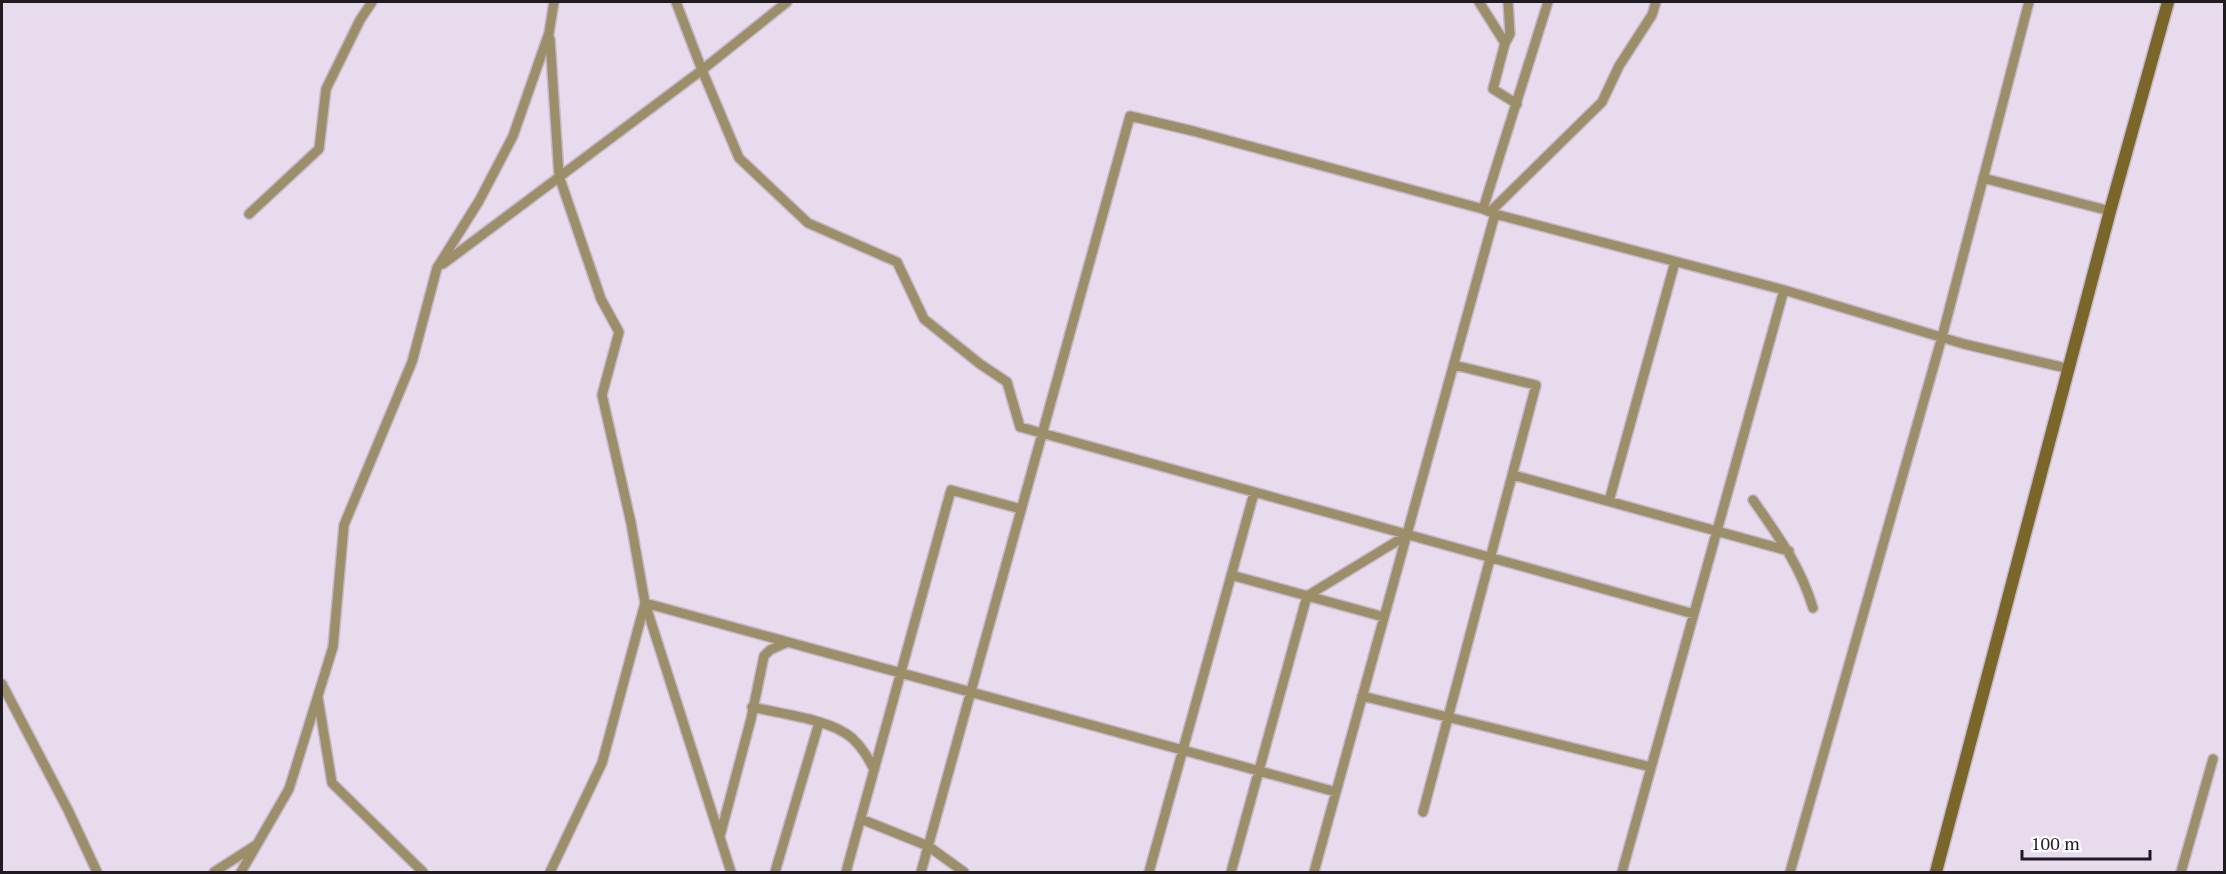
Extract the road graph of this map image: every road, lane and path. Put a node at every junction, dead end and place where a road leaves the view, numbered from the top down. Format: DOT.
graph roads {
  1 [pos="372,2"];
  2 [pos="554,2"];
  3 [pos="676,2"];
  4 [pos="787,2"];
  5 [pos="1479,2"];
  6 [pos="1508,2"];
  7 [pos="1548,2"];
  8 [pos="1656,2"];
  9 [pos="2029,2"];
  10 [pos="2168,2"];
  11 [pos="549,33"];
  12 [pos="1505,43"];
  13 [pos="702,70"];
  14 [pos="1517,104"];
  15 [pos="559,176"];
  16 [pos="1983,178"];
  17 [pos="2110,211"];
  18 [pos="1490,212"];
  19 [pos="249,213"];
  20 [pos="1676,262"];
  21 [pos="437,268"];
  22 [pos="1784,290"];
  23 [pos="1942,336"];
  24 [pos="1454,365"];
  25 [pos="2070,369"];
  26 [pos="1042,434"];
  27 [pos="1513,475"];
  28 [pos="1254,493"];
  29 [pos="1753,500"];
  30 [pos="1609,501"];
  31 [pos="1021,509"];
  32 [pos="1717,531"];
  33 [pos="1407,535"];
  34 [pos="1790,551"];
  35 [pos="1490,558"];
  36 [pos="1231,575"];
  37 [pos="1307,596"];
  38 [pos="645,603"];
  39 [pos="1813,608"];
  40 [pos="1694,614"];
  41 [pos="1384,617"];
  42 [pos="788,642"];
  43 [pos="901,673"];
  44 [pos="2,684"];
  45 [pos="971,692"];
  46 [pos="1362,696"];
  47 [pos="317,697"];
  48 [pos="752,707"];
  49 [pos="1448,717"];
  50 [pos="819,723"];
  51 [pos="1183,750"];
  52 [pos="2213,759"];
  53 [pos="1651,767"];
  54 [pos="874,770"];
  55 [pos="1259,771"];
  56 [pos="1335,792"];
  57 [pos="1423,812"];
  58 [pos="861,819"];
  59 [pos="720,836"];
  60 [pos="258,843"];
  61 [pos="928,846"];
  62 [pos="97,873"];
  63 [pos="214,873"];
  64 [pos="241,873"];
  65 [pos="423,873"];
  66 [pos="550,873"];
  67 [pos="731,873"];
  68 [pos="775,873"];
  69 [pos="846,873"];
  70 [pos="921,873"];
  71 [pos="964,873"];
  72 [pos="1149,873"];
  73 [pos="1231,873"];
  74 [pos="1314,873"];
  75 [pos="1622,873"];
  76 [pos="1790,873"];
  77 [pos="1936,873"];
  78 [pos="2181,873"];
  1 -- 19 [label="street"];
  2 -- 11 [label="street"];
  3 -- 13 [label="street"];
  4 -- 13 [label="street"];
  5 -- 12 [label="street"];
  6 -- 12 [label="street"];
  7 -- 14 [label="street"];
  8 -- 18 [label="street"];
  9 -- 16 [label="street"];
  10 -- 17 [label="main road"];
  11 -- 15 [label="street"];
  11 -- 21 [label="street"];
  12 -- 14 [label="street"];
  13 -- 15 [label="street"];
  13 -- 26 [label="street"];
  14 -- 18 [label="street"];
  15 -- 21 [label="street"];
  15 -- 38 [label="street"];
  16 -- 17 [label="street"];
  16 -- 23 [label="street"];
  17 -- 25 [label="main road"];
  18 -- 20 [label="street"];
  18 -- 24 [label="street"];
  18 -- 26 [label="street"];
  20 -- 22 [label="street"];
  20 -- 30 [label="street"];
  21 -- 47 [label="street"];
  22 -- 23 [label="street"];
  22 -- 32 [label="street"];
  23 -- 25 [label="street"];
  23 -- 76 [label="street"];
  24 -- 27 [label="street"];
  24 -- 33 [label="street"];
  25 -- 77 [label="main road"];
  26 -- 28 [label="street"];
  26 -- 31 [label="street"];
  27 -- 30 [label="street"];
  27 -- 35 [label="street"];
  28 -- 33 [label="street"];
  28 -- 36 [label="street"];
  29 -- 34 [label="street"];
  30 -- 32 [label="street"];
  31 -- 43 [label="street"];
  31 -- 45 [label="street"];
  32 -- 34 [label="street"];
  32 -- 40 [label="street"];
  33 -- 35 [label="street"];
  33 -- 37 [label="street"];
  33 -- 41 [label="street"];
  34 -- 39 [label="street"];
  35 -- 40 [label="street"];
  35 -- 49 [label="street"];
  36 -- 37 [label="street"];
  36 -- 51 [label="street"];
  37 -- 41 [label="street"];
  37 -- 55 [label="street"];
  38 -- 42 [label="street"];
  38 -- 59 [label="street"];
  38 -- 66 [label="street"];
  40 -- 53 [label="street"];
  41 -- 46 [label="street"];
  42 -- 43 [label="street"];
  42 -- 48 [label="street"];
  43 -- 45 [label="street"];
  43 -- 54 [label="street"];
  44 -- 62 [label="street"];
  45 -- 51 [label="street"];
  45 -- 61 [label="street"];
  46 -- 49 [label="street"];
  46 -- 56 [label="street"];
  47 -- 60 [label="street"];
  47 -- 65 [label="street"];
  48 -- 50 [label="street"];
  48 -- 59 [label="street"];
  49 -- 53 [label="street"];
  49 -- 57 [label="street"];
  50 -- 54 [label="street"];
  50 -- 68 [label="street"];
  51 -- 55 [label="street"];
  51 -- 72 [label="street"];
  52 -- 78 [label="street"];
  53 -- 75 [label="street"];
  54 -- 58 [label="street"];
  55 -- 56 [label="street"];
  55 -- 73 [label="street"];
  56 -- 74 [label="street"];
  58 -- 61 [label="street"];
  58 -- 69 [label="street"];
  59 -- 67 [label="street"];
  60 -- 63 [label="street"];
  60 -- 64 [label="street"];
  61 -- 70 [label="street"];
  61 -- 71 [label="street"];
}
